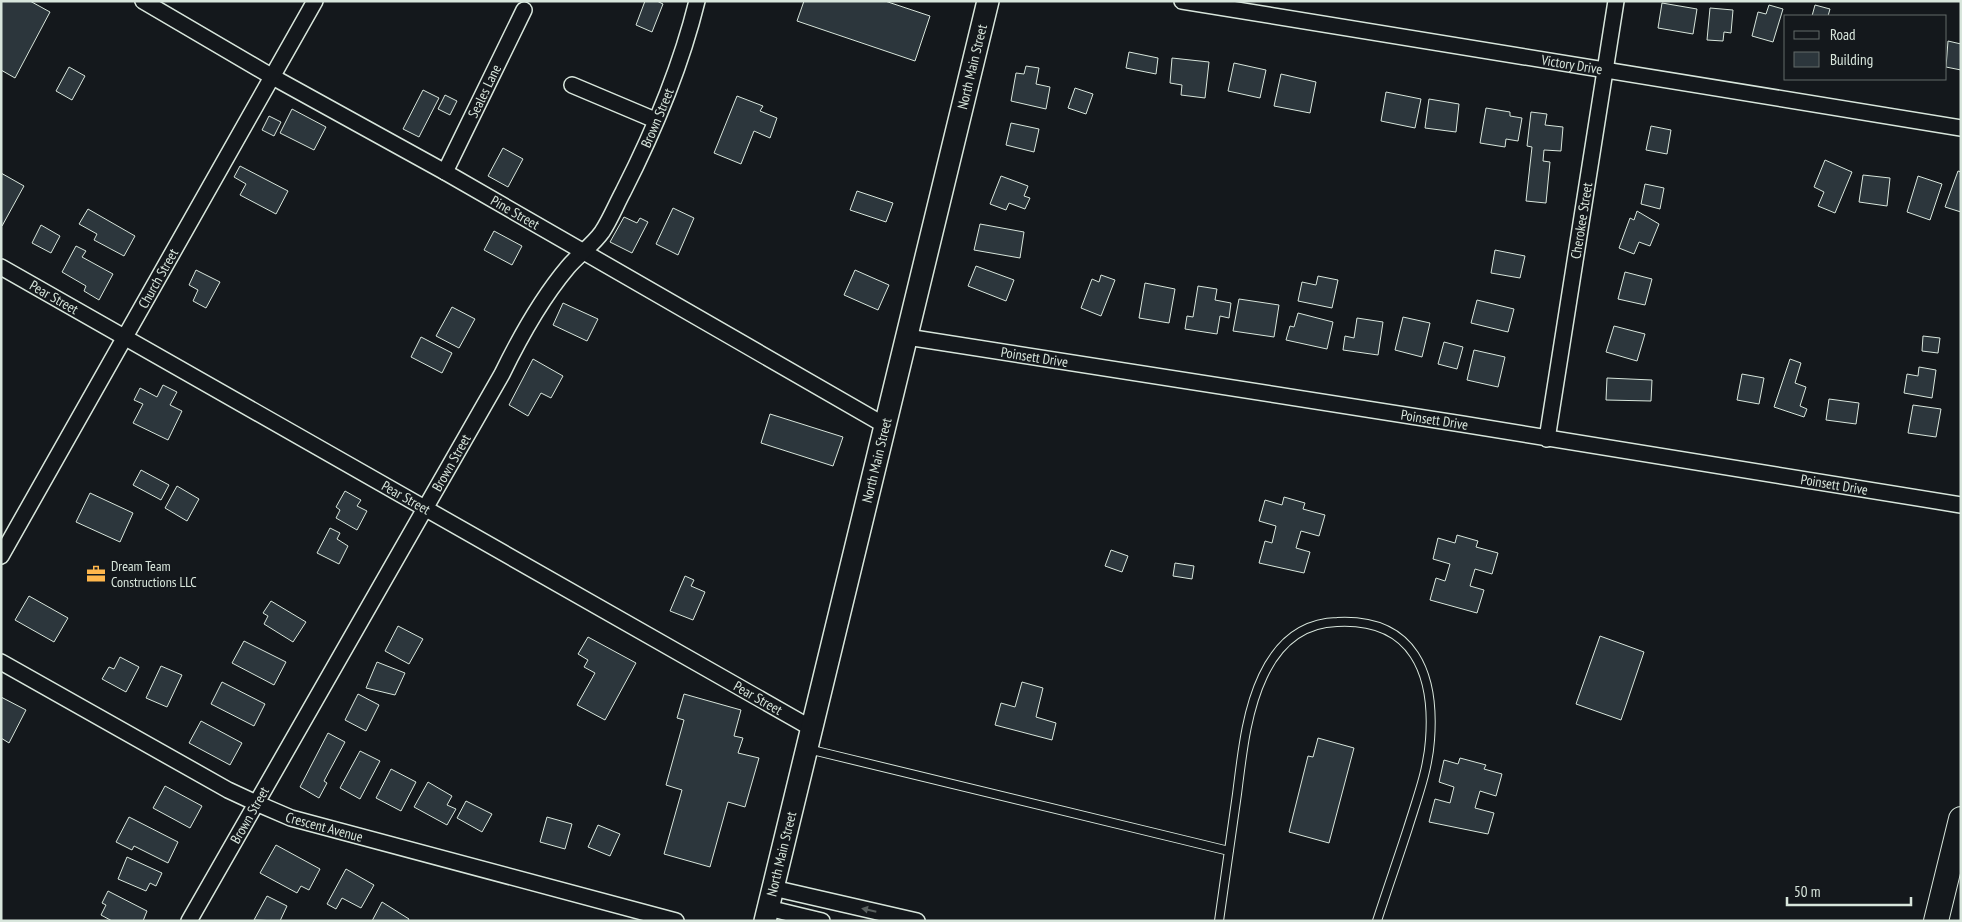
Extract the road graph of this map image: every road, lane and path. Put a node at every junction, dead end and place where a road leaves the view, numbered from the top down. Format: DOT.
graph roads {
  1 [pos="143,1"];
  2 [pos="315,1"];
  3 [pos="697,1"];
  4 [pos="988,1"];
  5 [pos="1182,1"];
  6 [pos="1616,1"];
  7 [pos="524,10"];
  8 [pos="1605,71"];
  9 [pos="271,76"];
  10 [pos="572,85"];
  11 [pos="655,120"];
  12 [pos="1961,128"];
  13 [pos="445,172"];
  14 [pos="584,252"];
  15 [pos="1,267"];
  16 [pos="908,337"];
  17 [pos="125,338"];
  18 [pos="886,426"];
  19 [pos="1547,439"];
  20 [pos="1961,506"];
  21 [pos="424,508"];
  22 [pos="1,556"];
  23 [pos="1,662"];
  24 [pos="811,728"];
  25 [pos="806,749"];
  26 [pos="256,804"];
  27 [pos="1961,819"];
  28 [pos="1229,851"];
  29 [pos="773,888"];
  30 [pos="766,915"];
  31 [pos="189,921"];
  32 [pos="676,921"];
  33 [pos="822,921"];
  34 [pos="917,921"];
  35 [pos="1219,921"];
  36 [pos="1377,921"];
  37 [pos="1936,921"];
  1 -- 9 [label="street, Pine Street"];
  2 -- 9 [label="street, Church Street"];
  3 -- 11 [label="street, Brown Street"];
  4 -- 16 [label="main road, North Main Street"];
  5 -- 8 [label="street, Victory Drive"];
  6 -- 8 [label="street, Cherokee Street"];
  7 -- 13 [label="street, Seales Lane"];
  8 -- 12 [label="street, Victory Drive"];
  8 -- 19 [label="street, Cherokee Street"];
  9 -- 13 [label="street, Pine Street"];
  9 -- 17 [label="street, Church Street"];
  10 -- 11 [label="street"];
  11 -- 14 [label="street, Brown Street"];
  13 -- 14 [label="street, Pine Street"];
  14 -- 18 [label="street, Pine Street"];
  14 -- 21 [label="street, Brown Street"];
  15 -- 17 [label="street, Pear Street"];
  16 -- 18 [label="main road, North Main Street"];
  16 -- 19 [label="street, Poinsett Drive"];
  17 -- 21 [label="street, Pear Street"];
  17 -- 22 [label="street, Church Street"];
  18 -- 24 [label="main road, North Main Street"];
  19 -- 20 [label="street, Poinsett Drive"];
  21 -- 24 [label="street, Pear Street"];
  21 -- 26 [label="street, Brown Street"];
  23 -- 26 [label="street, Crescent Avenue"];
  24 -- 25 [label="main road, North Main Street"];
  25 -- 28 [label="lane"];
  25 -- 29 [label="main road, North Main Street"];
  26 -- 31 [label="street, Brown Street"];
  26 -- 32 [label="street, Crescent Avenue"];
  27 -- 37 [label="main road"];
  28 -- 35 [label="lane"];
  28 -- 36 [label="lane"];
  29 -- 30 [label="main road, North Main Street"];
  34 -- 29 [label="street, one-way"];
  30 -- 33 [label="street"];
}
